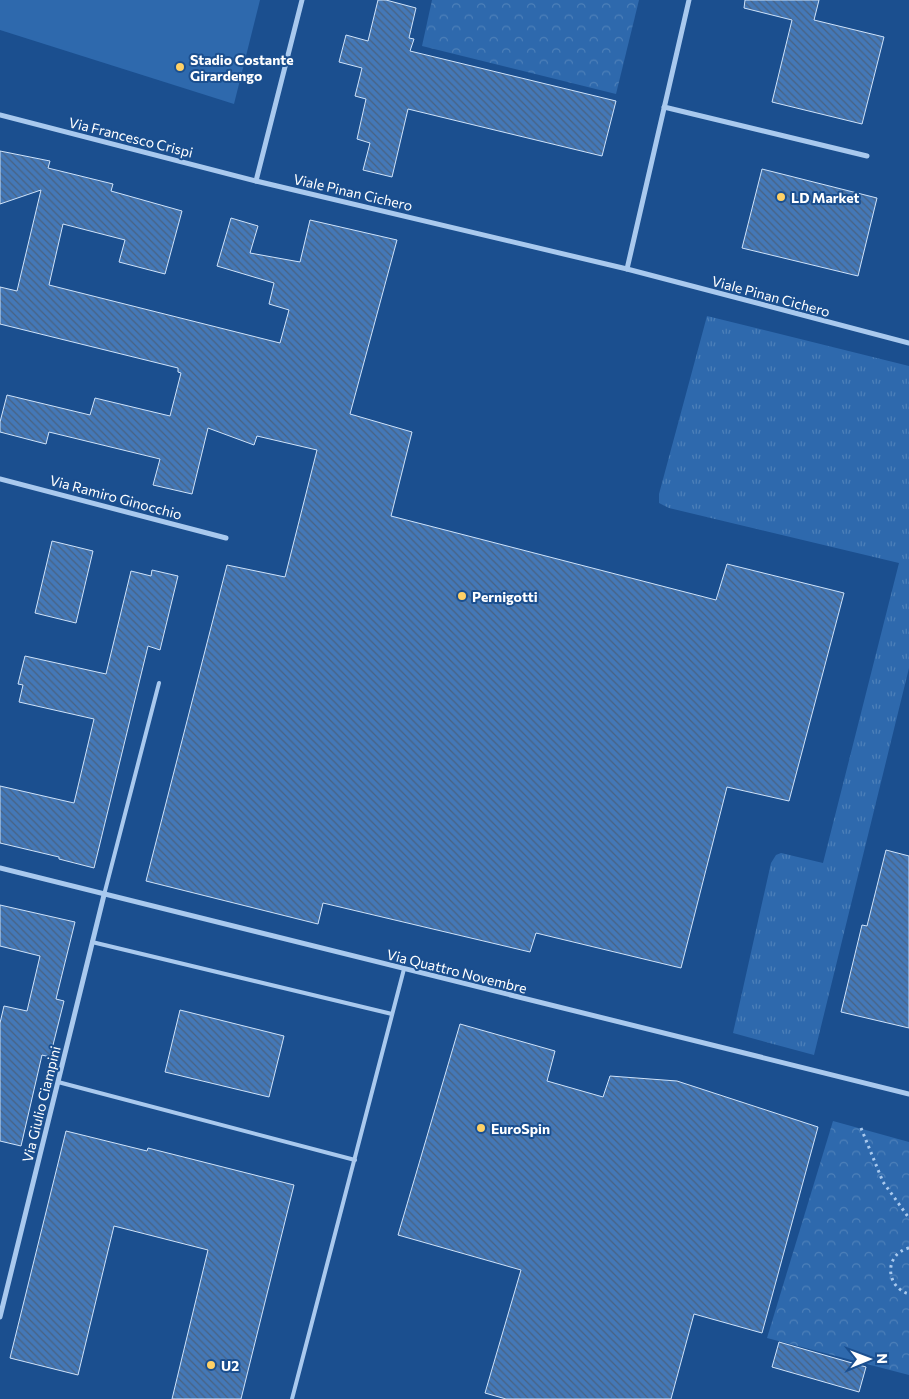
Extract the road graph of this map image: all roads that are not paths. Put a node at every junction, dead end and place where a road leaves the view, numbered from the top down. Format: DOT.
graph roads {
  1 [pos="302,0"];
  2 [pos="689,0"];
  3 [pos="664,107"];
  4 [pos="0,115"];
  5 [pos="867,156"];
  6 [pos="256,181"];
  7 [pos="627,269"];
  8 [pos="909,343"];
  9 [pos="0,479"];
  10 [pos="226,538"];
  11 [pos="159,683"];
  12 [pos="0,868"];
  13 [pos="104,895"];
  14 [pos="92,942"];
  15 [pos="404,969"];
  16 [pos="392,1014"];
  17 [pos="58,1082"];
  18 [pos="909,1094"];
  19 [pos="355,1160"];
  20 [pos="0,1318"];
  21 [pos="292,1399"];
  1 -- 6 [label="street"];
  2 -- 3 [label="street"];
  3 -- 5 [label="street"];
  3 -- 7 [label="street"];
  4 -- 6 [label="street, Via Francesco Crispi"];
  6 -- 7 [label="street, Viale Pinan Cichero"];
  7 -- 8 [label="street, Viale Pinan Cichero"];
  9 -- 10 [label="street, Via Ramiro Ginocchio"];
  11 -- 13 [label="lane"];
  12 -- 13 [label="street, Via Quattro Novembre"];
  13 -- 14 [label="street, Via Giulio Ciampini"];
  13 -- 15 [label="street, Via Quattro Novembre"];
  14 -- 16 [label="lane"];
  14 -- 17 [label="street, Via Giulio Ciampini"];
  15 -- 16 [label="lane"];
  15 -- 18 [label="street, Via Quattro Novembre"];
  16 -- 19 [label="lane"];
  17 -- 19 [label="lane"];
  17 -- 20 [label="street, Via Giulio Ciampini"];
  19 -- 21 [label="lane"];
}
